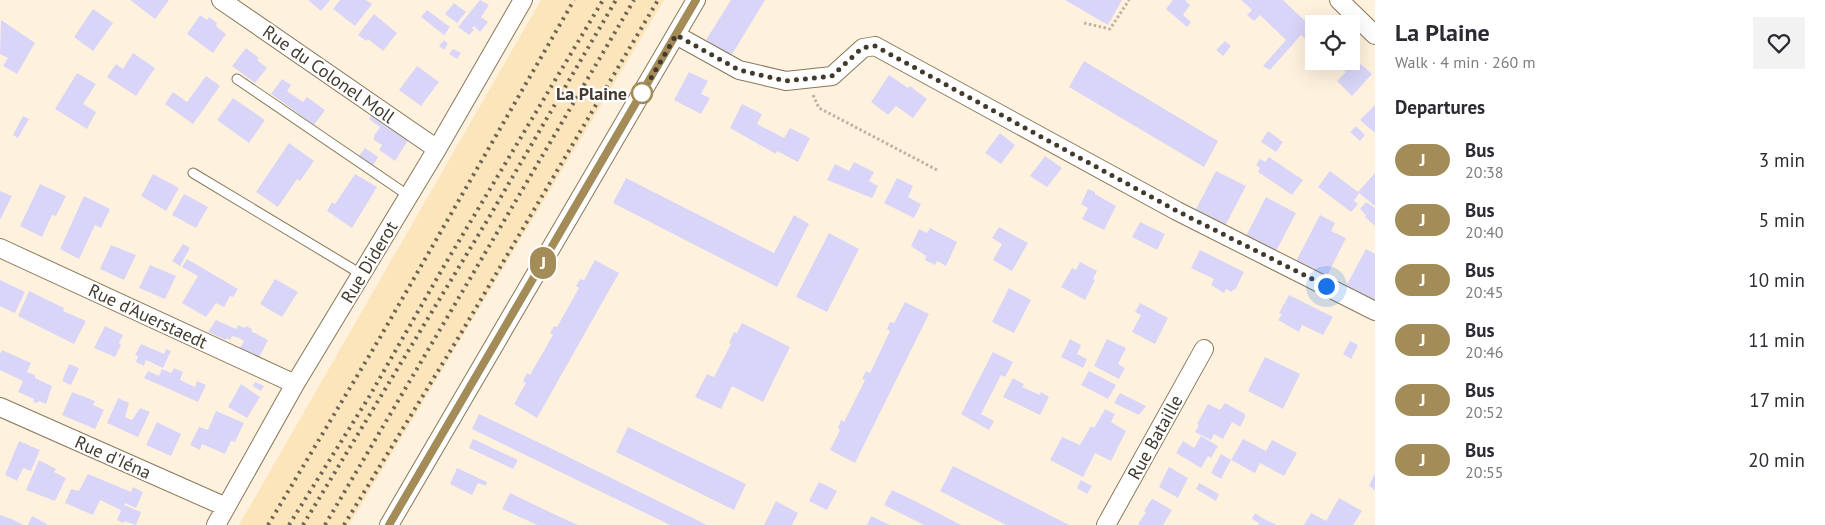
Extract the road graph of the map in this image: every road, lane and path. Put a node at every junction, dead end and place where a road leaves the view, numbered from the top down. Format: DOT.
graph roads {
  1 [pos="221,0"];
  2 [pos="523,0"];
  3 [pos="696,0"];
  4 [pos="1129,0"];
  5 [pos="1340,0"];
  6 [pos="1084,23"];
  7 [pos="676,35"];
  8 [pos="1375,35"];
  9 [pos="237,79"];
  10 [pos="805,79"];
  11 [pos="437,149"];
  12 [pos="939,171"];
  13 [pos="193,172"];
  14 [pos="409,196"];
  15 [pos="0,248"];
  16 [pos="362,274"];
  17 [pos="1375,311"];
  18 [pos="1204,349"];
  19 [pos="295,384"];
  20 [pos="0,407"];
  21 [pos="226,507"];
  22 [pos="216,525"];
  23 [pos="389,525"];
  24 [pos="1106,525"];
  1 -- 11 [label="street, Rue du Colonel Moll"];
  2 -- 11 [label="street, Rue Diderot"];
  3 -- 7 [label="street"];
  4 -- 6 [label="path"];
  5 -- 8 [label="street"];
  7 -- 10 [label="street"];
  7 -- 23 [label="street"];
  9 -- 14 [label="lane"];
  10 -- 12 [label="path"];
  10 -- 17 [label="street"];
  11 -- 14 [label="street, Rue Diderot"];
  13 -- 16 [label="lane"];
  14 -- 16 [label="street, Rue Diderot"];
  15 -- 19 [label="street, Rue d'Auerstaedt"];
  16 -- 19 [label="street, Rue Diderot"];
  18 -- 24 [label="street, Rue Bataille"];
  19 -- 21 [label="street, Rue Diderot"];
  20 -- 21 [label="street, Rue d'Iéna"];
  21 -- 22 [label="street, Rue Diderot"];
}
